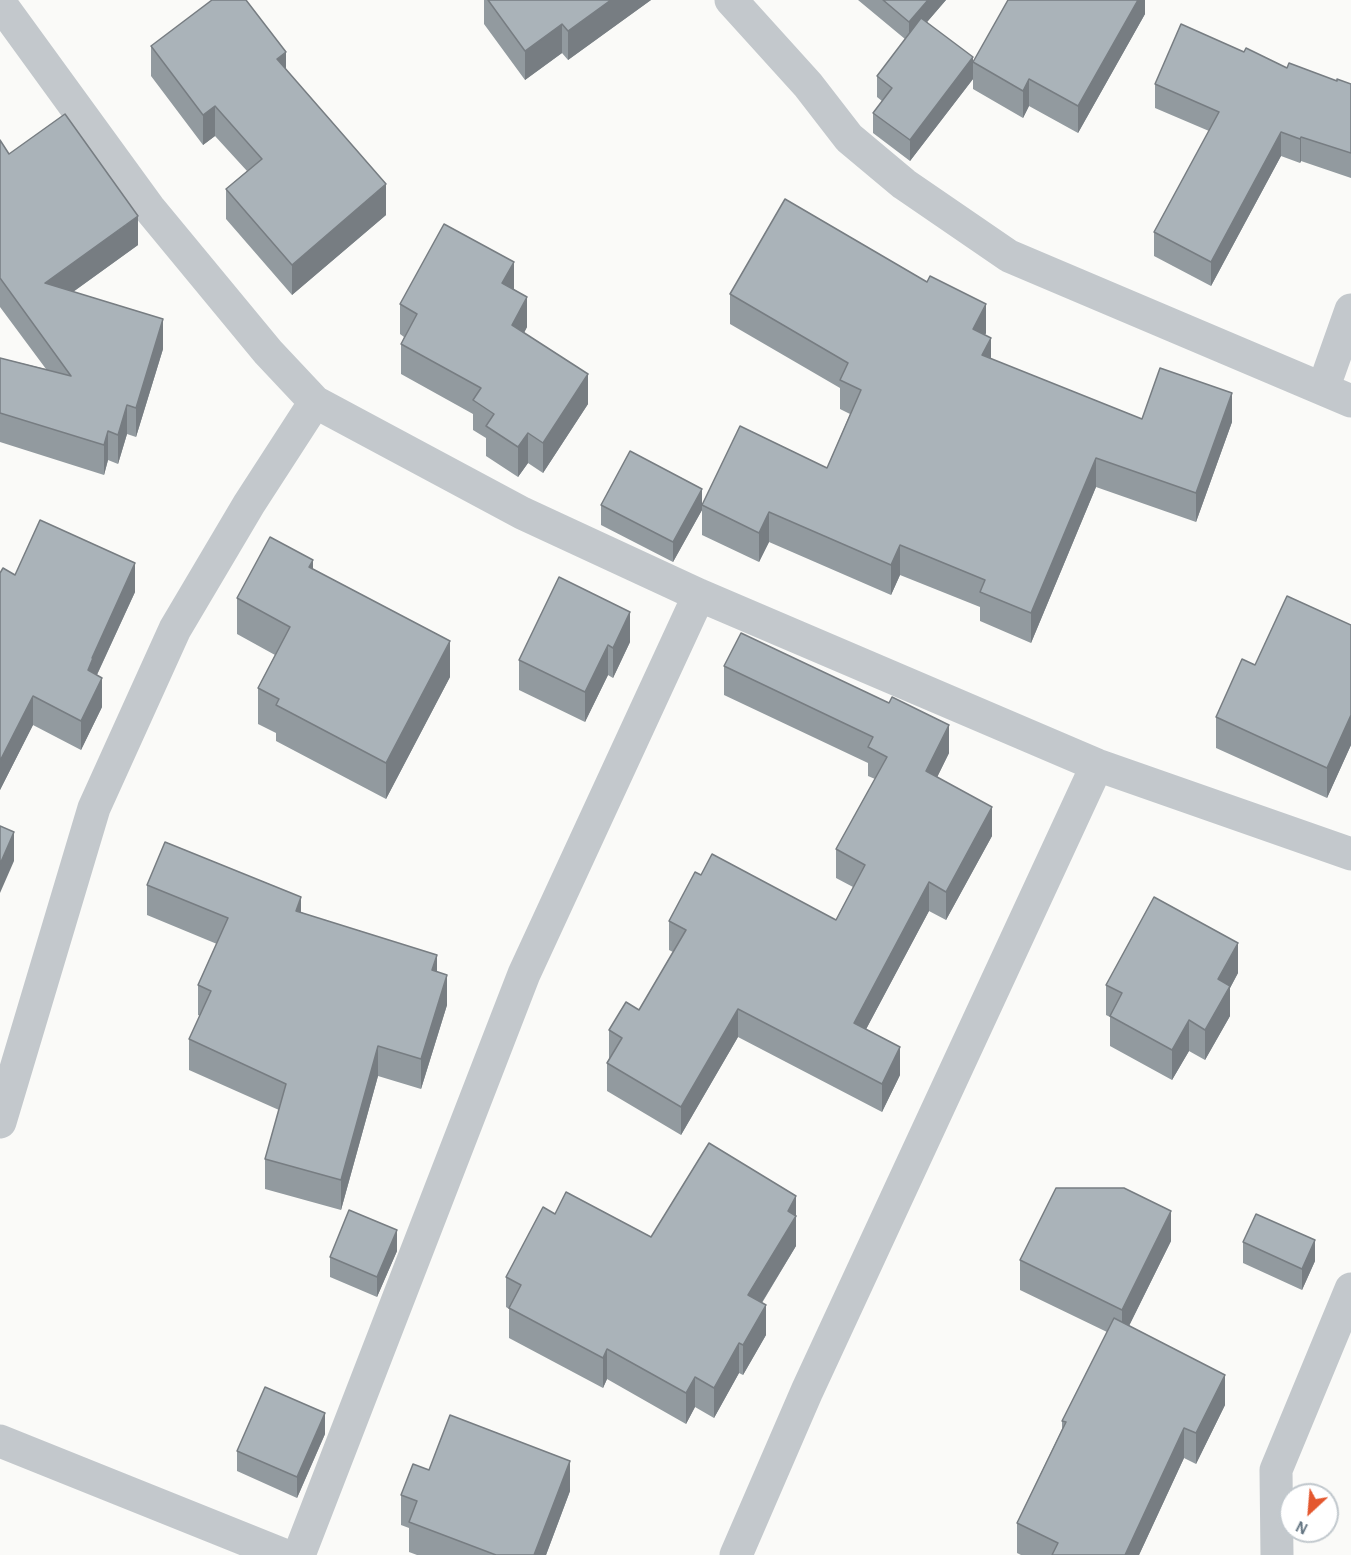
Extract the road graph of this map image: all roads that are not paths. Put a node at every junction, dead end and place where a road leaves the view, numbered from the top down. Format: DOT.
graph roads {
  1 [pos="731,0"];
  2 [pos="0,3"];
  3 [pos="1351,310"];
  4 [pos="1337,395"];
  5 [pos="315,402"];
  6 [pos="699,595"];
  7 [pos="1097,765"];
  8 [pos="1351,854"];
  9 [pos="0,1122"];
  10 [pos="1351,1289"];
  11 [pos="0,1441"];
  12 [pos="284,1555"];
  13 [pos="299,1555"];
  14 [pos="736,1555"];
  15 [pos="1277,1555"];
  1 -- 4 [label="street"];
  2 -- 5 [label="street"];
  3 -- 4 [label="street"];
  5 -- 6 [label="street"];
  5 -- 9 [label="street"];
  6 -- 7 [label="street"];
  6 -- 13 [label="street"];
  7 -- 8 [label="street"];
  7 -- 14 [label="street"];
  10 -- 15 [label="street"];
  11 -- 12 [label="street"];
}
